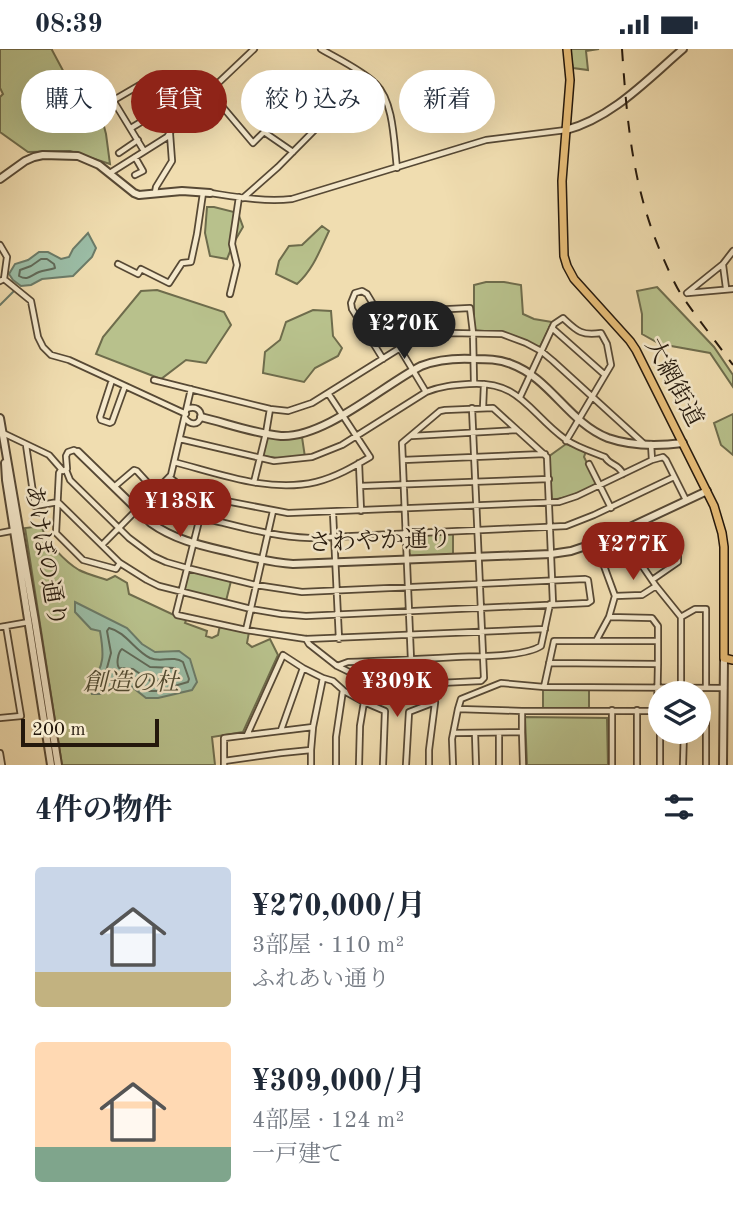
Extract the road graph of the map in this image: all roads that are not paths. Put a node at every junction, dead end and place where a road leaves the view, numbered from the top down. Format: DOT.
graph roads {
  1 [pos="254,49"];
  2 [pos="321,49"];
  3 [pos="567,49"];
  4 [pos="683,49"];
  5 [pos="356,70"];
  6 [pos="227,75"];
  7 [pos="385,99"];
  8 [pos="117,105"];
  9 [pos="227,112"];
  10 [pos="131,128"];
  11 [pos="566,130"];
  12 [pos="134,133"];
  13 [pos="312,133"];
  14 [pos="170,134"];
  15 [pos="138,140"];
  16 [pos="144,151"];
  17 [pos="293,152"];
  18 [pos="119,153"];
  19 [pos="135,157"];
  20 [pos="397,168"];
  21 [pos="110,173"];
  22 [pos="135,175"];
  23 [pos="0,179"];
  24 [pos="206,193"];
  25 [pos="155,194"];
  26 [pos="241,197"];
  27 [pos="0,245"];
  28 [pos="733,251"];
  29 [pos="118,264"];
  30 [pos="723,264"];
  31 [pos="2,280"];
  32 [pos="726,288"];
  33 [pos="733,289"];
  34 [pos="230,294"];
  35 [pos="387,328"];
  36 [pos="552,328"];
  37 [pos="472,333"];
  38 [pos="400,348"];
  39 [pos="541,351"];
  40 [pos="383,359"];
  41 [pos="472,359"];
  42 [pos="413,370"];
  43 [pos="530,375"];
  44 [pos="605,375"];
  45 [pos="112,380"];
  46 [pos="154,380"];
  47 [pos="474,383"];
  48 [pos="484,384"];
  49 [pos="125,386"];
  50 [pos="191,389"];
  51 [pos="426,392"];
  52 [pos="328,393"];
  53 [pos="520,397"];
  54 [pos="592,397"];
  55 [pos="270,408"];
  56 [pos="472,408"];
  57 [pos="483,408"];
  58 [pos="186,414"];
  59 [pos="342,415"];
  60 [pos="201,417"];
  61 [pos="0,418"];
  62 [pos="579,419"];
  63 [pos="517,430"];
  64 [pos="473,432"];
  65 [pos="266,433"];
  66 [pos="2,434"];
  67 [pos="356,436"];
  68 [pos="411,436"];
  69 [pos="180,439"];
  70 [pos="566,441"];
  71 [pos="683,443"];
  72 [pos="648,444"];
  73 [pos="26,445"];
  74 [pos="78,452"];
  75 [pos="545,454"];
  76 [pos="474,457"];
  77 [pos="259,458"];
  78 [pos="403,460"];
  79 [pos="652,460"];
  80 [pos="174,462"];
  81 [pos="359,463"];
  82 [pos="589,464"];
  83 [pos="63,470"];
  84 [pos="624,474"];
  85 [pos="169,477"];
  86 [pos="674,477"];
  87 [pos="549,479"];
  88 [pos="254,482"];
  89 [pos="475,482"];
  90 [pos="404,485"];
  91 [pos="360,486"];
  92 [pos="600,486"];
  93 [pos="113,487"];
  94 [pos="155,491"];
  95 [pos="707,491"];
  96 [pos="205,496"];
  97 [pos="686,501"];
  98 [pos="58,502"];
  99 [pos="550,503"];
  100 [pos="477,506"];
  101 [pos="611,507"];
  102 [pos="137,509"];
  103 [pos="405,509"];
  104 [pos="273,511"];
  105 [pos="361,511"];
  106 [pos="333,513"];
  107 [pos="199,517"];
  108 [pos="551,527"];
  109 [pos="118,528"];
  110 [pos="17,530"];
  111 [pos="478,530"];
  112 [pos="0,533"];
  113 [pos="406,533"];
  114 [pos="268,534"];
  115 [pos="613,535"];
  116 [pos="334,537"];
  117 [pos="192,543"];
  118 [pos="102,545"];
  119 [pos="625,551"];
  120 [pos="551,554"];
  121 [pos="479,557"];
  122 [pos="262,560"];
  123 [pos="407,560"];
  124 [pos="120,563"];
  125 [pos="335,563"];
  126 [pos="641,563"];
  127 [pos="187,568"];
  128 [pos="552,579"];
  129 [pos="652,580"];
  130 [pos="256,585"];
  131 [pos="480,585"];
  132 [pos="656,586"];
  133 [pos="408,587"];
  134 [pos="337,590"];
  135 [pos="181,592"];
  136 [pos="615,596"];
  137 [pos="551,604"];
  138 [pos="733,606"];
  139 [pos="481,607"];
  140 [pos="251,609"];
  141 [pos="409,611"];
  142 [pos="724,611"];
  143 [pos="338,614"];
  144 [pos="609,617"];
  145 [pos="681,617"];
  146 [pos="29,622"];
  147 [pos="3,626"];
  148 [pos="545,629"];
  149 [pos="246,630"];
  150 [pos="482,632"];
  151 [pos="410,635"];
  152 [pos="306,639"];
  153 [pos="339,639"];
  154 [pos="596,641"];
  155 [pos="658,641"];
  156 [pos="483,656"];
  157 [pos="724,657"];
  158 [pos="411,659"];
  159 [pos="733,660"];
  160 [pos="549,663"];
  161 [pos="658,664"];
  162 [pos="337,666"];
  163 [pos="303,668"];
  164 [pos="323,678"];
  165 [pos="657,681"];
  166 [pos="681,681"];
  167 [pos="706,681"];
  168 [pos="412,684"];
  169 [pos="648,686"];
  170 [pos="544,687"];
  171 [pos="711,687"];
  172 [pos="724,688"];
  173 [pos="343,690"];
  174 [pos="364,702"];
  175 [pos="458,709"];
  176 [pos="612,710"];
  177 [pos="637,710"];
  178 [pos="522,711"];
  179 [pos="648,711"];
  180 [pos="0,718"];
  181 [pos="313,727"];
  182 [pos="281,730"];
  183 [pos="522,732"];
  184 [pos="454,733"];
  185 [pos="475,733"];
  186 [pos="499,733"];
  187 [pos="247,735"];
  188 [pos="660,744"];
  189 [pos="684,744"];
  190 [pos="706,744"];
  191 [pos="311,750"];
  192 [pos="0,753"];
  193 [pos="224,763"];
  194 [pos="2,765"];
  195 [pos="51,765"];
  196 [pos="58,765"];
  197 [pos="311,765"];
  198 [pos="336,765"];
  199 [pos="359,765"];
  200 [pos="383,765"];
  201 [pos="406,765"];
  202 [pos="429,765"];
  203 [pos="453,765"];
  204 [pos="476,765"];
  205 [pos="499,765"];
  206 [pos="523,765"];
  207 [pos="612,765"];
  208 [pos="636,765"];
  209 [pos="660,765"];
  210 [pos="683,765"];
  211 [pos="706,765"];
  212 [pos="723,765"];
  1 -- 6 [label="street"];
  2 -- 5 [label="street"];
  3 -- 11 [label="main road, 大網街道"];
  4 -- 11 [label="street"];
  7 -- 20 [label="street"];
  8 -- 10 [label="street"];
  9 -- 17 [label="street"];
  11 -- 20 [label="street"];
  11 -- 71 [label="main road, 大網街道"];
  12 -- 15 [label="street"];
  13 -- 17 [label="street"];
  14 -- 16 [label="street"];
  14 -- 25 [label="street"];
  15 -- 16 [label="street"];
  15 -- 18 [label="street"];
  16 -- 19 [label="street"];
  17 -- 26 [label="street"];
  19 -- 21 [label="street"];
  19 -- 22 [label="street"];
  20 -- 26 [label="street"];
  21 -- 23 [label="street"];
  21 -- 25 [label="street"];
  24 -- 25 [label="street"];
  24 -- 26 [label="street"];
  24 -- 29 [label="street"];
  26 -- 34 [label="street"];
  27 -- 31 [label="street"];
  28 -- 30 [label="street"];
  30 -- 32 [label="street"];
  30 -- 32 [label="street"];
  31 -- 45 [label="street"];
  32 -- 33 [label="street"];
  35 -- 37 [label="street"];
  35 -- 38 [label="street"];
  35 -- 40 [label="street"];
  36 -- 39 [label="street"];
  36 -- 44 [label="street"];
  36 -- 44 [label="street"];
  37 -- 38 [label="street"];
  37 -- 39 [label="street"];
  37 -- 41 [label="street"];
  38 -- 40 [label="street"];
  38 -- 42 [label="street"];
  39 -- 43 [label="street"];
  39 -- 54 [label="street"];
  40 -- 52 [label="street"];
  41 -- 42 [label="street"];
  41 -- 43 [label="street"];
  41 -- 47 [label="street"];
  42 -- 51 [label="street"];
  42 -- 59 [label="street"];
  43 -- 53 [label="street"];
  43 -- 62 [label="street"];
  44 -- 54 [label="street"];
  45 -- 49 [label="street"];
  45 -- 49 [label="street"];
  46 -- 50 [label="street"];
  47 -- 48 [label="street"];
  47 -- 51 [label="street"];
  48 -- 53 [label="street"];
  48 -- 57 [label="street"];
  49 -- 58 [label="street"];
  50 -- 55 [label="street"];
  50 -- 58 [label="street"];
  51 -- 67 [label="street"];
  52 -- 55 [label="street"];
  52 -- 59 [label="street"];
  53 -- 70 [label="street"];
  54 -- 62 [label="street"];
  54 -- 72 [label="street"];
  55 -- 65 [label="street"];
  56 -- 57 [label="street"];
  56 -- 64 [label="street"];
  56 -- 68 [label="street"];
  57 -- 63 [label="street"];
  58 -- 60 [label="street"];
  58 -- 60 [label="street"];
  58 -- 69 [label="street"];
  59 -- 65 [label="street"];
  59 -- 67 [label="street"];
  60 -- 65 [label="street"];
  61 -- 66 [label="street, あけぼの通り"];
  62 -- 70 [label="street"];
  62 -- 72 [label="street"];
  63 -- 64 [label="street"];
  63 -- 75 [label="street"];
  64 -- 68 [label="street"];
  64 -- 76 [label="street"];
  65 -- 77 [label="street"];
  66 -- 73 [label="street"];
  66 -- 110 [label="street, あけぼの通り"];
  67 -- 77 [label="street"];
  67 -- 81 [label="street"];
  68 -- 78 [label="street"];
  69 -- 77 [label="street"];
  69 -- 80 [label="street"];
  70 -- 84 [label="street"];
  71 -- 72 [label="street"];
  71 -- 95 [label="main road, 大網街道"];
  72 -- 79 [label="street"];
  73 -- 83 [label="street"];
  73 -- 98 [label="street"];
  74 -- 83 [label="street"];
  74 -- 93 [label="street, さわやか通り"];
  75 -- 76 [label="street"];
  75 -- 87 [label="street"];
  76 -- 78 [label="street"];
  76 -- 89 [label="street"];
  77 -- 88 [label="street"];
  78 -- 90 [label="street"];
  79 -- 84 [label="street"];
  79 -- 86 [label="street"];
  80 -- 85 [label="street"];
  80 -- 88 [label="street"];
  81 -- 88 [label="street"];
  81 -- 91 [label="street"];
  82 -- 92 [label="street"];
  83 -- 98 [label="street"];
  83 -- 109 [label="street"];
  84 -- 92 [label="street"];
  85 -- 94 [label="street"];
  85 -- 96 [label="street"];
  86 -- 97 [label="street"];
  86 -- 101 [label="street"];
  87 -- 89 [label="street"];
  87 -- 99 [label="street"];
  89 -- 90 [label="street"];
  89 -- 100 [label="street"];
  90 -- 91 [label="street"];
  90 -- 103 [label="street"];
  91 -- 105 [label="street"];
  92 -- 99 [label="street"];
  92 -- 101 [label="street"];
  93 -- 94 [label="street"];
  93 -- 102 [label="street, さわやか通り"];
  94 -- 102 [label="street"];
  94 -- 107 [label="street"];
  95 -- 97 [label="street, さわやか通り"];
  95 -- 142 [label="main road, 大網街道"];
  96 -- 104 [label="street"];
  96 -- 107 [label="street"];
  97 -- 115 [label="street, さわやか通り"];
  98 -- 118 [label="street"];
  98 -- 124 [label="street"];
  99 -- 100 [label="street"];
  99 -- 108 [label="street"];
  100 -- 103 [label="street"];
  100 -- 111 [label="street"];
  101 -- 108 [label="street"];
  102 -- 109 [label="street"];
  102 -- 117 [label="street, さわやか通り"];
  103 -- 105 [label="street"];
  103 -- 113 [label="street"];
  104 -- 106 [label="street"];
  104 -- 114 [label="street"];
  105 -- 106 [label="street"];
  106 -- 116 [label="street"];
  107 -- 114 [label="street"];
  107 -- 117 [label="street"];
  108 -- 111 [label="street"];
  108 -- 120 [label="street"];
  109 -- 118 [label="street"];
  109 -- 127 [label="street"];
  110 -- 112 [label="street"];
  110 -- 146 [label="street, あけぼの通り"];
  110 -- 196 [label="street, あけぼの通り"];
  111 -- 113 [label="street"];
  111 -- 121 [label="street"];
  113 -- 116 [label="street"];
  113 -- 123 [label="street"];
  114 -- 116 [label="street"];
  114 -- 122 [label="street"];
  115 -- 119 [label="street"];
  115 -- 120 [label="street, さわやか通り"];
  116 -- 125 [label="street"];
  117 -- 122 [label="street, さわやか通り"];
  117 -- 127 [label="street"];
  118 -- 124 [label="street"];
  119 -- 126 [label="street"];
  119 -- 136 [label="street"];
  120 -- 121 [label="street, さわやか通り"];
  120 -- 128 [label="street"];
  121 -- 123 [label="street, さわやか通り"];
  121 -- 131 [label="street"];
  122 -- 125 [label="street, さわやか通り"];
  122 -- 130 [label="street"];
  123 -- 125 [label="street, さわやか通り"];
  123 -- 133 [label="street"];
  124 -- 135 [label="street"];
  125 -- 134 [label="street"];
  126 -- 129 [label="street"];
  126 -- 129 [label="street"];
  127 -- 130 [label="street"];
  127 -- 135 [label="street"];
  128 -- 131 [label="street"];
  128 -- 137 [label="street"];
  128 -- 137 [label="street"];
  129 -- 132 [label="street"];
  130 -- 134 [label="street"];
  130 -- 140 [label="street"];
  131 -- 133 [label="street"];
  131 -- 139 [label="street"];
  132 -- 136 [label="street"];
  132 -- 145 [label="street"];
  133 -- 134 [label="street"];
  133 -- 141 [label="street"];
  134 -- 143 [label="street"];
  135 -- 140 [label="street"];
  135 -- 149 [label="street"];
  136 -- 144 [label="street"];
  137 -- 139 [label="street"];
  137 -- 148 [label="street"];
  138 -- 142 [label="street"];
  139 -- 141 [label="street"];
  139 -- 150 [label="street"];
  140 -- 143 [label="street"];
  140 -- 149 [label="street"];
  141 -- 143 [label="street"];
  141 -- 151 [label="street"];
  142 -- 157 [label="main road, 大網街道"];
  143 -- 153 [label="street"];
  144 -- 154 [label="street"];
  144 -- 155 [label="street"];
  145 -- 166 [label="street"];
  145 -- 167 [label="street"];
  146 -- 147 [label="street"];
  146 -- 195 [label="street, あけぼの通り"];
  147 -- 180 [label="street"];
  148 -- 150 [label="street"];
  148 -- 156 [label="street"];
  149 -- 152 [label="street"];
  150 -- 151 [label="street"];
  150 -- 156 [label="street"];
  151 -- 153 [label="street"];
  151 -- 158 [label="street"];
  152 -- 153 [label="street"];
  152 -- 162 [label="street"];
  154 -- 155 [label="street"];
  154 -- 160 [label="street"];
  155 -- 161 [label="street"];
  156 -- 158 [label="street"];
  156 -- 168 [label="street"];
  157 -- 159 [label="main road"];
  157 -- 172 [label="street"];
  158 -- 162 [label="street"];
  158 -- 168 [label="street"];
  160 -- 161 [label="street"];
  160 -- 170 [label="street"];
  161 -- 165 [label="street"];
  162 -- 168 [label="street"];
  163 -- 164 [label="street"];
  163 -- 182 [label="street"];
  163 -- 187 [label="street"];
  164 -- 173 [label="street"];
  164 -- 181 [label="street"];
  169 -- 170 [label="street"];
  170 -- 175 [label="street"];
  171 -- 172 [label="street"];
  172 -- 212 [label="street"];
  173 -- 174 [label="street"];
  173 -- 198 [label="street"];
  174 -- 199 [label="street"];
  174 -- 200 [label="street"];
  175 -- 178 [label="street"];
  175 -- 184 [label="street"];
  176 -- 177 [label="street"];
  176 -- 178 [label="street"];
  176 -- 207 [label="street"];
  177 -- 179 [label="street"];
  177 -- 208 [label="street"];
  178 -- 183 [label="street"];
  181 -- 182 [label="street"];
  181 -- 191 [label="street"];
  182 -- 187 [label="street"];
  183 -- 186 [label="street"];
  183 -- 206 [label="street"];
  184 -- 185 [label="street"];
  184 -- 203 [label="street"];
  185 -- 186 [label="street"];
  185 -- 204 [label="street"];
  186 -- 205 [label="street"];
  187 -- 193 [label="street"];
  188 -- 209 [label="street"];
  189 -- 210 [label="street"];
  190 -- 211 [label="street"];
  191 -- 193 [label="street"];
  191 -- 197 [label="street"];
  192 -- 194 [label="street"];
  201 -- 202 [label="street"];
}
